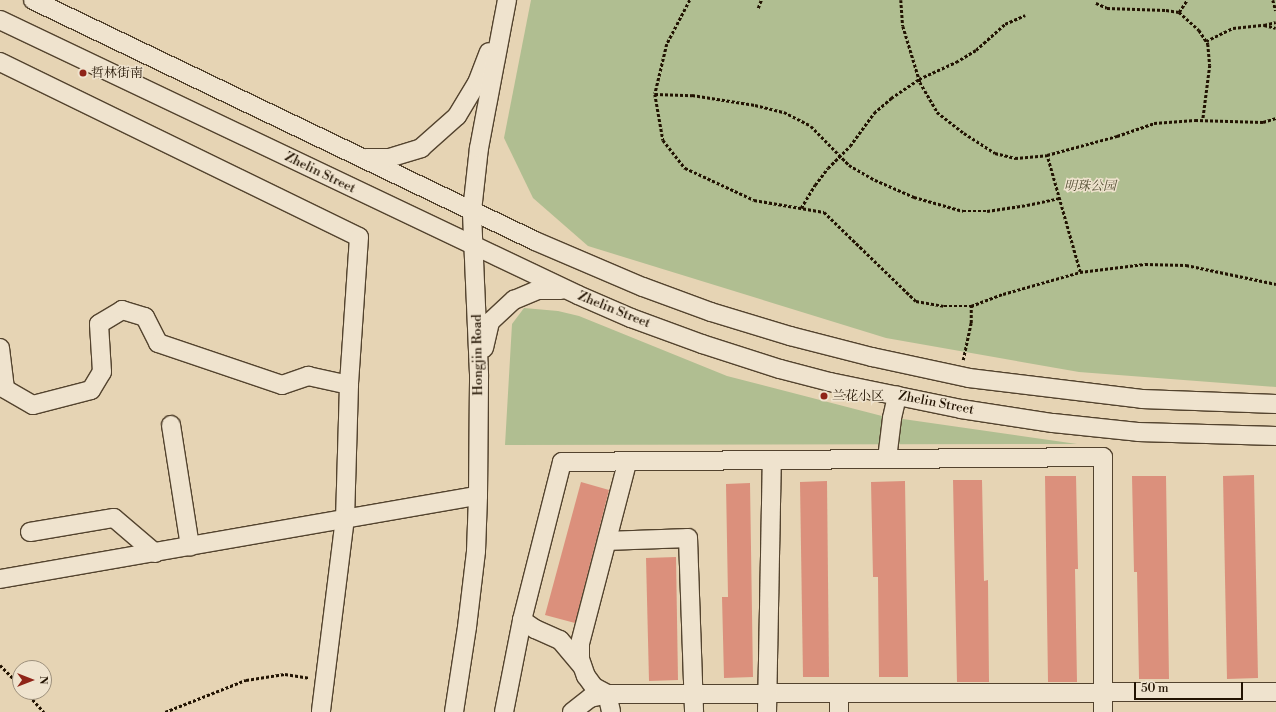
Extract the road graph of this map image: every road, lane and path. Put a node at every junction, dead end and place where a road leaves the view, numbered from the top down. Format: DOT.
graph roads {
  1 [pos="33,0"];
  2 [pos="507,0"];
  3 [pos="690,0"];
  4 [pos="761,0"];
  5 [pos="901,0"];
  6 [pos="1188,0"];
  7 [pos="1273,0"];
  8 [pos="1096,3"];
  9 [pos="758,8"];
  10 [pos="1276,11"];
  11 [pos="1179,12"];
  12 [pos="1025,15"];
  13 [pos="0,20"];
  14 [pos="1276,22"];
  15 [pos="1264,25"];
  16 [pos="1276,28"];
  17 [pos="1206,41"];
  18 [pos="0,62"];
  19 [pos="919,79"];
  20 [pos="655,94"];
  21 [pos="1276,118"];
  22 [pos="1203,120"];
  23 [pos="840,156"];
  24 [pos="1047,156"];
  25 [pos="361,158"];
  26 [pos="1059,198"];
  27 [pos="801,208"];
  28 [pos="472,211"];
  29 [pos="472,246"];
  30 [pos="1080,272"];
  31 [pos="1276,284"];
  32 [pos="570,292"];
  33 [pos="971,306"];
  34 [pos="0,348"];
  35 [pos="479,374"];
  36 [pos="959,376"];
  37 [pos="349,385"];
  38 [pos="897,396"];
  39 [pos="1276,404"];
  40 [pos="171,425"];
  41 [pos="1276,436"];
  42 [pos="887,459"];
  43 [pos="772,461"];
  44 [pos="627,463"];
  45 [pos="478,496"];
  46 [pos="345,518"];
  47 [pos="30,532"];
  48 [pos="607,541"];
  49 [pos="190,547"];
  50 [pos="155,553"];
  51 [pos="0,579"];
  52 [pos="522,620"];
  53 [pos="0,665"];
  54 [pos="584,671"];
  55 [pos="12,677"];
  56 [pos="326,680"];
  57 [pos="1103,691"];
  58 [pos="1276,692"];
  59 [pos="767,693"];
  60 [pos="839,693"];
  61 [pos="607,694"];
  62 [pos="694,694"];
  63 [pos="33,700"];
  64 [pos="577,708"];
  65 [pos="44,712"];
  66 [pos="164,712"];
  67 [pos="321,712"];
  68 [pos="454,712"];
  69 [pos="504,712"];
  70 [pos="611,712"];
  71 [pos="694,712"];
  72 [pos="767,712"];
  73 [pos="839,712"];
  74 [pos="1103,712"];
  1 -- 25 [label="street"];
  2 -- 25 [label="street"];
  2 -- 28 [label="street, Hongjin Road"];
  3 -- 20 [label="path"];
  4 -- 9 [label="path"];
  5 -- 19 [label="path"];
  6 -- 11 [label="path"];
  7 -- 10 [label="path"];
  8 -- 11 [label="path"];
  11 -- 17 [label="path"];
  12 -- 19 [label="path"];
  13 -- 29 [label="street, Zhelin Street"];
  14 -- 15 [label="path"];
  15 -- 16 [label="path"];
  15 -- 17 [label="path"];
  17 -- 22 [label="path"];
  18 -- 37 [label="street"];
  19 -- 23 [label="path"];
  19 -- 24 [label="path"];
  20 -- 23 [label="path"];
  20 -- 27 [label="path"];
  21 -- 22 [label="path"];
  22 -- 24 [label="path"];
  23 -- 26 [label="path"];
  23 -- 27 [label="path"];
  24 -- 26 [label="path"];
  25 -- 28 [label="street"];
  26 -- 30 [label="path"];
  27 -- 33 [label="path"];
  28 -- 29 [label="street, Hongjin Road"];
  28 -- 36 [label="street"];
  29 -- 32 [label="street, Zhelin Street"];
  29 -- 35 [label="street, Hongjin Road"];
  30 -- 31 [label="path"];
  30 -- 33 [label="path"];
  32 -- 35 [label="street"];
  32 -- 38 [label="street, Zhelin Street"];
  33 -- 36 [label="path"];
  34 -- 37 [label="street"];
  35 -- 45 [label="street, Hongjin Road"];
  36 -- 39 [label="street"];
  37 -- 46 [label="street"];
  38 -- 41 [label="street, Zhelin Street"];
  38 -- 42 [label="street"];
  40 -- 49 [label="street"];
  42 -- 43 [label="street"];
  42 -- 57 [label="street"];
  43 -- 44 [label="street"];
  43 -- 59 [label="street"];
  44 -- 48 [label="street"];
  44 -- 52 [label="street"];
  45 -- 46 [label="street"];
  45 -- 68 [label="street, Hongjin Road"];
  46 -- 49 [label="street"];
  46 -- 56 [label="street"];
  47 -- 50 [label="street"];
  48 -- 54 [label="street"];
  48 -- 62 [label="street"];
  49 -- 50 [label="street"];
  50 -- 51 [label="street"];
  52 -- 54 [label="street"];
  52 -- 69 [label="street"];
  53 -- 55 [label="path"];
  54 -- 61 [label="street"];
  54 -- 64 [label="street"];
  56 -- 66 [label="path"];
  56 -- 67 [label="street"];
  57 -- 58 [label="street"];
  57 -- 60 [label="street"];
  57 -- 74 [label="street"];
  59 -- 60 [label="street"];
  59 -- 62 [label="street"];
  59 -- 72 [label="street"];
  60 -- 73 [label="street"];
  61 -- 62 [label="street"];
  61 -- 64 [label="street"];
  61 -- 70 [label="street"];
  62 -- 71 [label="street"];
  63 -- 65 [label="path"];
}
